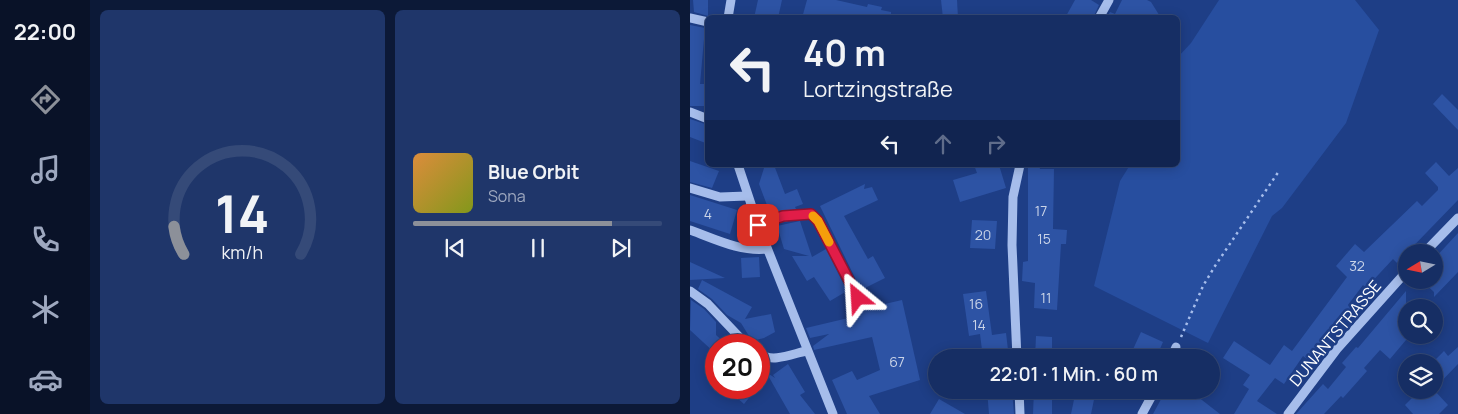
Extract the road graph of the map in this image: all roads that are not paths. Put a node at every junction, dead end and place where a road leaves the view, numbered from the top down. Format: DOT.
graph roads {
  1 [pos="731,0"];
  2 [pos="1109,0"];
  3 [pos="728,15"];
  4 [pos="1102,15"];
  5 [pos="690,18"];
  6 [pos="705,21"];
  7 [pos="690,112"];
  8 [pos="705,118"];
  9 [pos="739,167"];
  10 [pos="1020,167"];
  11 [pos="690,188"];
  12 [pos="747,196"];
  13 [pos="1458,218"];
  14 [pos="758,225"];
  15 [pos="690,230"];
  16 [pos="1433,244"];
  17 [pos="767,250"];
  18 [pos="1398,281"];
  19 [pos="690,291"];
  20 [pos="858,298"];
  21 [pos="737,334"];
  22 [pos="1017,349"];
  23 [pos="806,351"];
  24 [pos="770,358"];
  25 [pos="1019,399"];
  26 [pos="1150,399"];
  27 [pos="832,414"];
  28 [pos="1020,414"];
  29 [pos="1142,414"];
  30 [pos="1288,414"];
  1 -- 3 [label="street"];
  2 -- 4 [label="street"];
  5 -- 6 [label="street"];
  7 -- 8 [label="street"];
  9 -- 12 [label="street"];
  10 -- 22 [label="street"];
  11 -- 12 [label="street"];
  12 -- 14 [label="street"];
  13 -- 16 [label="street"];
  14 -- 17 [label="street"];
  14 -- 20 [label="street"];
  15 -- 17 [label="street"];
  17 -- 23 [label="street"];
  18 -- 30 [label="street, DUNANTSTRASSE"];
  19 -- 21 [label="street"];
  23 -- 24 [label="street"];
  23 -- 27 [label="street"];
  25 -- 28 [label="street"];
  26 -- 29 [label="street"];
}
